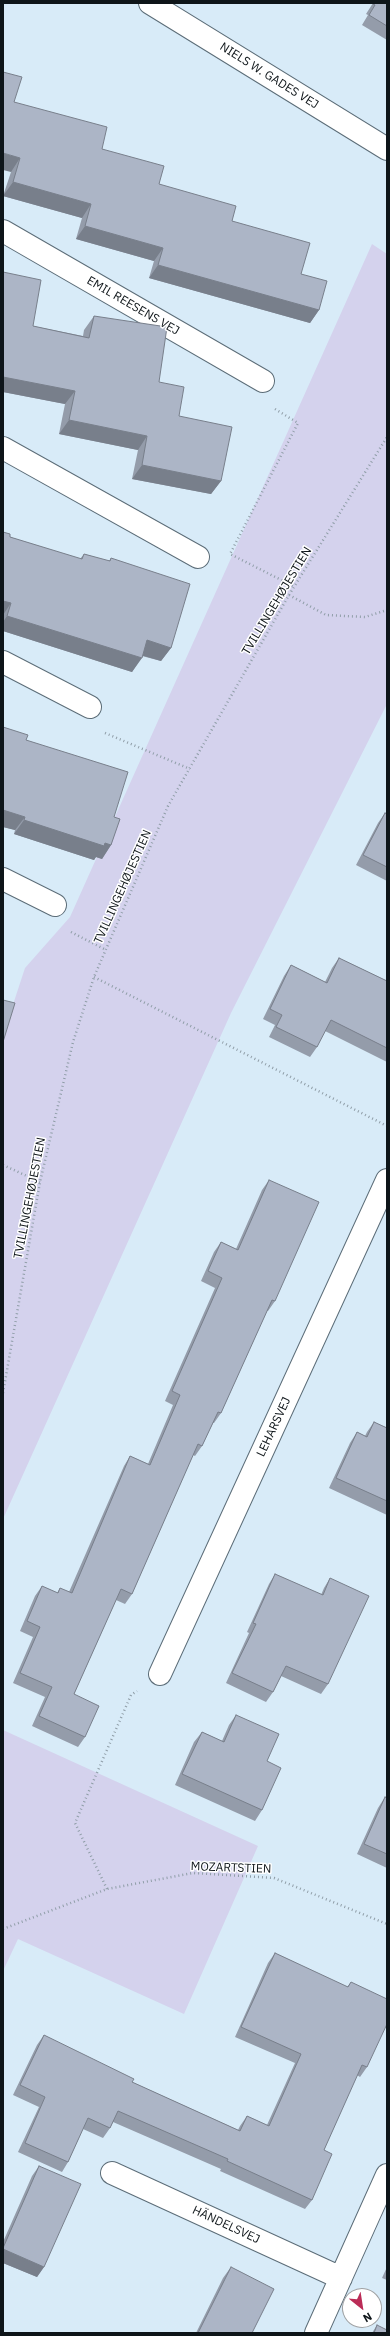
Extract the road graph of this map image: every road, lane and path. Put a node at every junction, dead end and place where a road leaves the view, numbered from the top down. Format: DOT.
graph roads {
  1 [pos="150,3"];
  2 [pos="387,149"];
  3 [pos="3,231"];
  4 [pos="263,381"];
  5 [pos="387,437"];
  6 [pos="3,448"];
  7 [pos="198,557"];
  8 [pos="295,586"];
  9 [pos="289,595"];
  10 [pos="387,610"];
  11 [pos="3,662"];
  12 [pos="90,707"];
  13 [pos="190,769"];
  14 [pos="3,880"];
  15 [pos="55,905"];
  16 [pos="106,950"];
  17 [pos="94,977"];
  18 [pos="387,1126"];
  19 [pos="3,1165"];
  20 [pos="387,1180"];
  21 [pos="40,1182"];
  22 [pos="5,1380"];
  23 [pos="3,1393"];
  24 [pos="160,1674"];
  25 [pos="107,1889"];
  26 [pos="387,1924"];
  27 [pos="3,1929"];
  28 [pos="112,2173"];
  29 [pos="387,2175"];
  30 [pos="341,2278"];
  31 [pos="316,2333"];
  1 -- 2 [label="street, NIELS W. GADES VEJ"];
  3 -- 4 [label="street, EMIL REESENS VEJ"];
  4 -- 8 [label="path"];
  5 -- 8 [label="path, TVILLINGEHØJESTIEN"];
  6 -- 7 [label="street"];
  8 -- 9 [label="path, TVILLINGEHØJESTIEN"];
  9 -- 10 [label="path"];
  9 -- 13 [label="path, TVILLINGEHØJESTIEN"];
  11 -- 12 [label="street"];
  12 -- 13 [label="path"];
  13 -- 16 [label="path, TVILLINGEHØJESTIEN"];
  14 -- 15 [label="street"];
  15 -- 16 [label="path"];
  16 -- 17 [label="path, TVILLINGEHØJESTIEN"];
  17 -- 18 [label="path"];
  17 -- 21 [label="path, TVILLINGEHØJESTIEN"];
  19 -- 21 [label="path"];
  20 -- 24 [label="street, LEHARSVEJ"];
  21 -- 22 [label="path, TVILLINGEHØJESTIEN"];
  22 -- 23 [label="path, TVILLINGEHØJESTIEN"];
  24 -- 25 [label="path"];
  25 -- 26 [label="path, MOZARTSTIEN"];
  25 -- 27 [label="path, MOZARTSTIEN"];
  28 -- 30 [label="street, HÄNDELSVEJ"];
  29 -- 30 [label="street"];
  30 -- 31 [label="street"];
}
